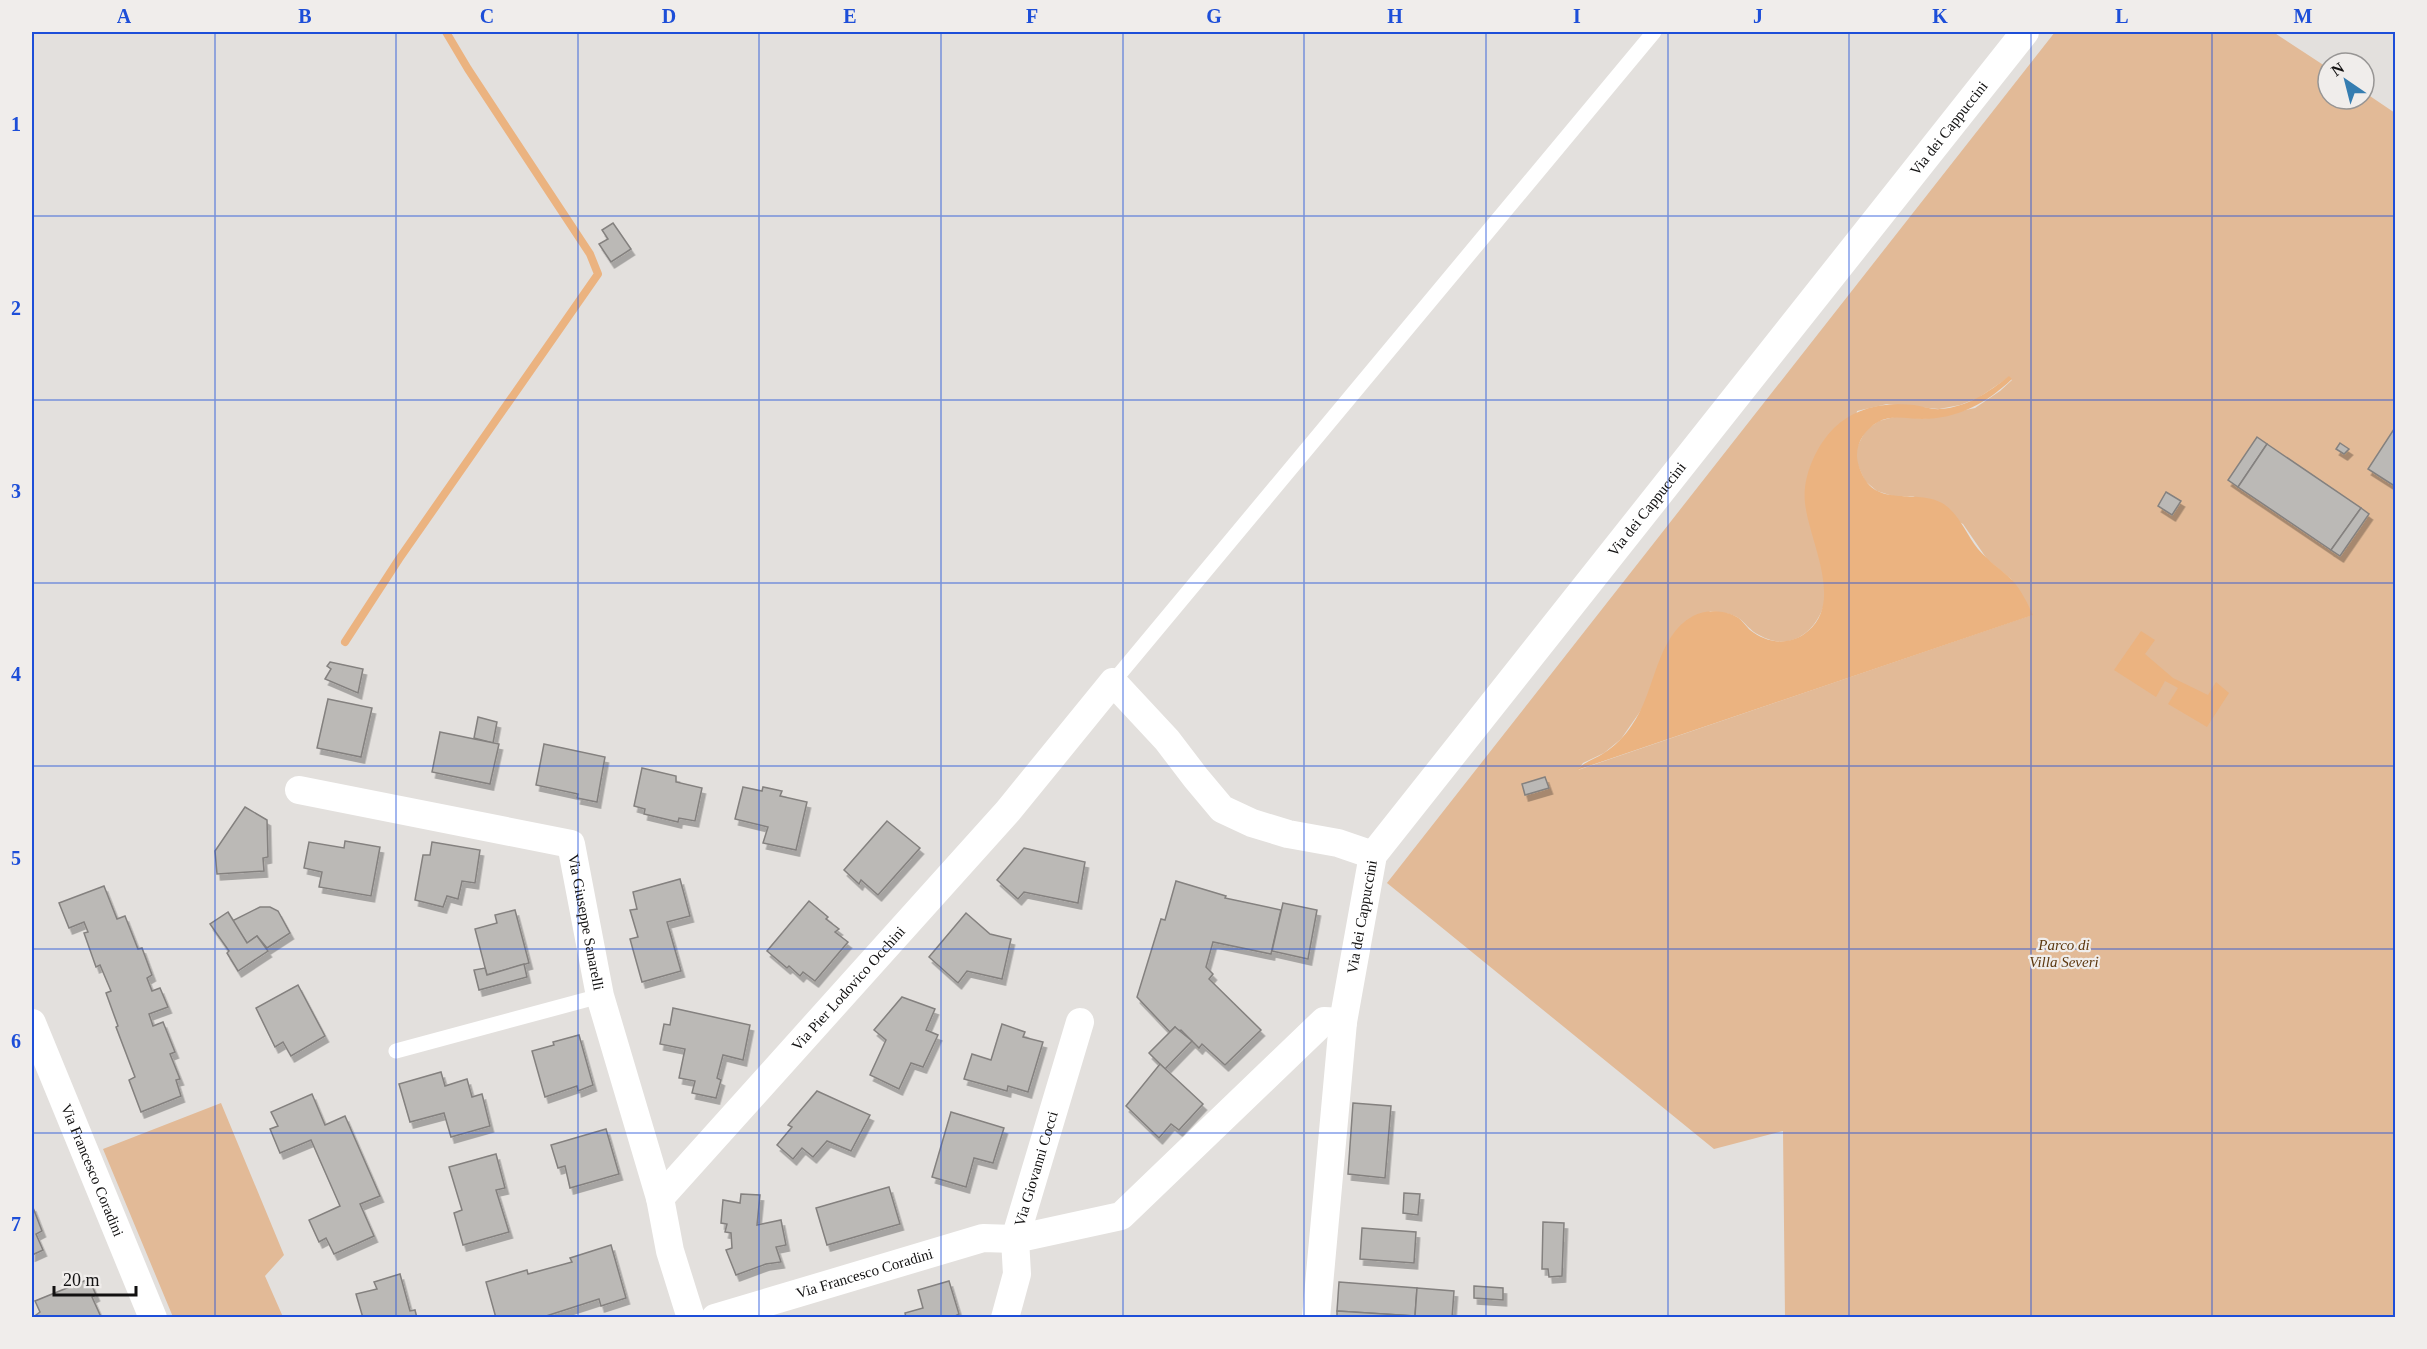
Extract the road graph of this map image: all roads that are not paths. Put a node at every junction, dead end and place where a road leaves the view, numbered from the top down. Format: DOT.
graph roads {
  1 [pos="1654,32"];
  2 [pos="2025,32"];
  3 [pos="1113,682"];
  4 [pos="299,790"];
  5 [pos="1373,855"];
  6 [pos="600,996"];
  7 [pos="1080,1022"];
  8 [pos="1343,1022"];
  9 [pos="32,1023"];
  10 [pos="396,1051"];
  11 [pos="660,1198"];
  12 [pos="1015,1239"];
  13 [pos="153,1317"];
  14 [pos="691,1317"];
  15 [pos="715,1317"];
  16 [pos="1005,1317"];
  17 [pos="1316,1317"];
  1 -- 3 [label="lane"];
  2 -- 5 [label="street, Via dei Cappuccini"];
  3 -- 5 [label="street"];
  3 -- 11 [label="street, Via Pier Lodovico Occhini"];
  4 -- 6 [label="street, Via Giuseppe Sanarelli"];
  5 -- 8 [label="street, Via dei Cappuccini"];
  6 -- 10 [label="lane"];
  6 -- 11 [label="street, Via Giuseppe Sanarelli"];
  7 -- 12 [label="street, Via Giovanni Cocci"];
  8 -- 12 [label="street"];
  8 -- 17 [label="street, Via dei Cappuccini"];
  9 -- 13 [label="street, Via Francesco Coradini"];
  11 -- 14 [label="street"];
  12 -- 15 [label="street, Via Francesco Coradini"];
  12 -- 16 [label="street, Via Giovanni Cocci"];
}
